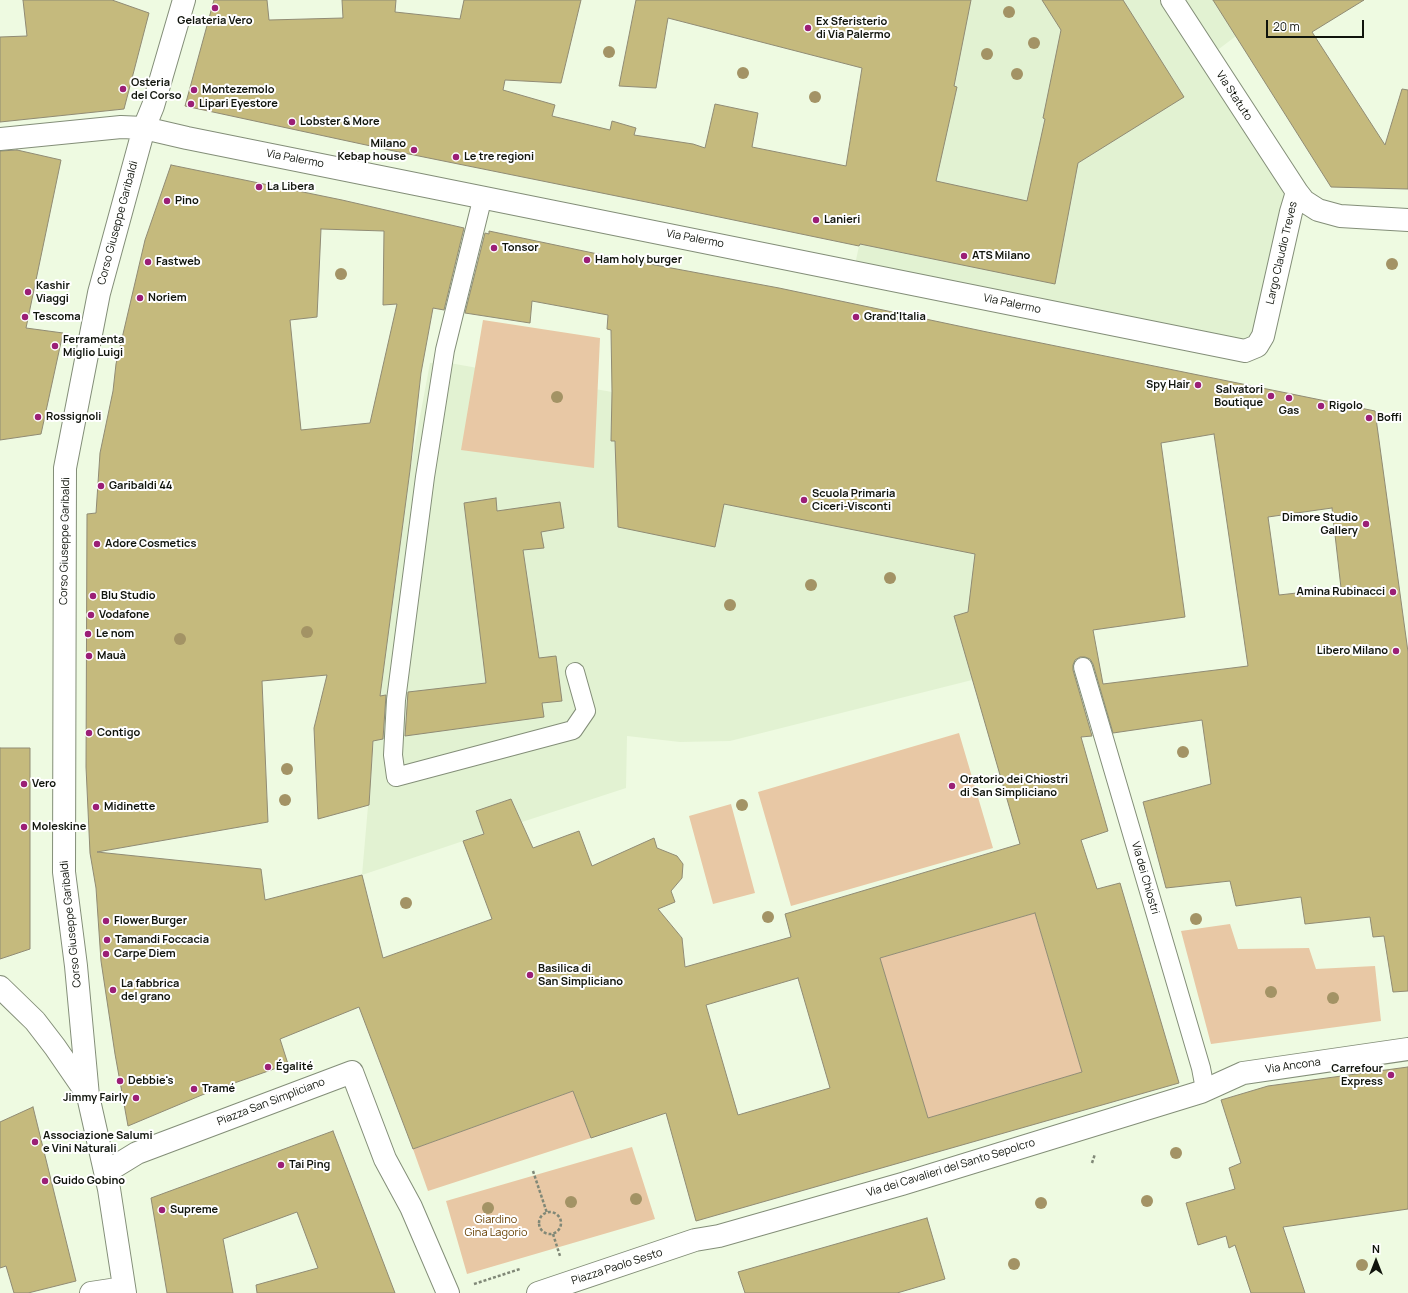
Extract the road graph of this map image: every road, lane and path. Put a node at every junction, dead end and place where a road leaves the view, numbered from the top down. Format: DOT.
graph roads {
  1 [pos="184,0"];
  2 [pos="1172,0"];
  3 [pos="144,128"];
  4 [pos="0,140"];
  5 [pos="1297,192"];
  6 [pos="482,196"];
  7 [pos="1408,220"];
  8 [pos="1245,351"];
  9 [pos="1083,667"];
  10 [pos="575,672"];
  11 [pos="0,987"];
  12 [pos="1408,1049"];
  13 [pos="1205,1089"];
  14 [pos="88,1096"];
  15 [pos="533,1171"];
  16 [pos="106,1172"];
  17 [pos="547,1213"];
  18 [pos="553,1234"];
  19 [pos="695,1240"];
  20 [pos="560,1256"];
  21 [pos="125,1290"];
  22 [pos="91,1293"];
  23 [pos="448,1293"];
  24 [pos="538,1293"];
  1 -- 3 [label="street, Corso Giuseppe Garibaldi"];
  2 -- 5 [label="street, Via Statuto"];
  3 -- 4 [label="street, Via Palermo"];
  3 -- 6 [label="street, Via Palermo"];
  3 -- 14 [label="street, Corso Giuseppe Garibaldi"];
  5 -- 7 [label="street, Largo Claudio Treves"];
  5 -- 8 [label="street, Largo Claudio Treves"];
  6 -- 8 [label="street, Via Palermo"];
  6 -- 10 [label="lane"];
  9 -- 13 [label="lane, Via dei Chiostri"];
  11 -- 14 [label="street, Corso Giuseppe Garibaldi"];
  12 -- 13 [label="street, Via Ancona"];
  13 -- 19 [label="street, Via dei Cavalieri del Santo Sepolcro"];
  14 -- 16 [label="street, Corso Giuseppe Garibaldi"];
  15 -- 17 [label="path"];
  16 -- 21 [label="street, Corso Giuseppe Garibaldi"];
  16 -- 23 [label="street, Piazza San Simpliciano"];
  17 -- 18 [label="path"];
  17 -- 18 [label="path"];
  18 -- 20 [label="path"];
  19 -- 24 [label="street, Piazza Paolo Sesto"];
  21 -- 22 [label="street"];
}
